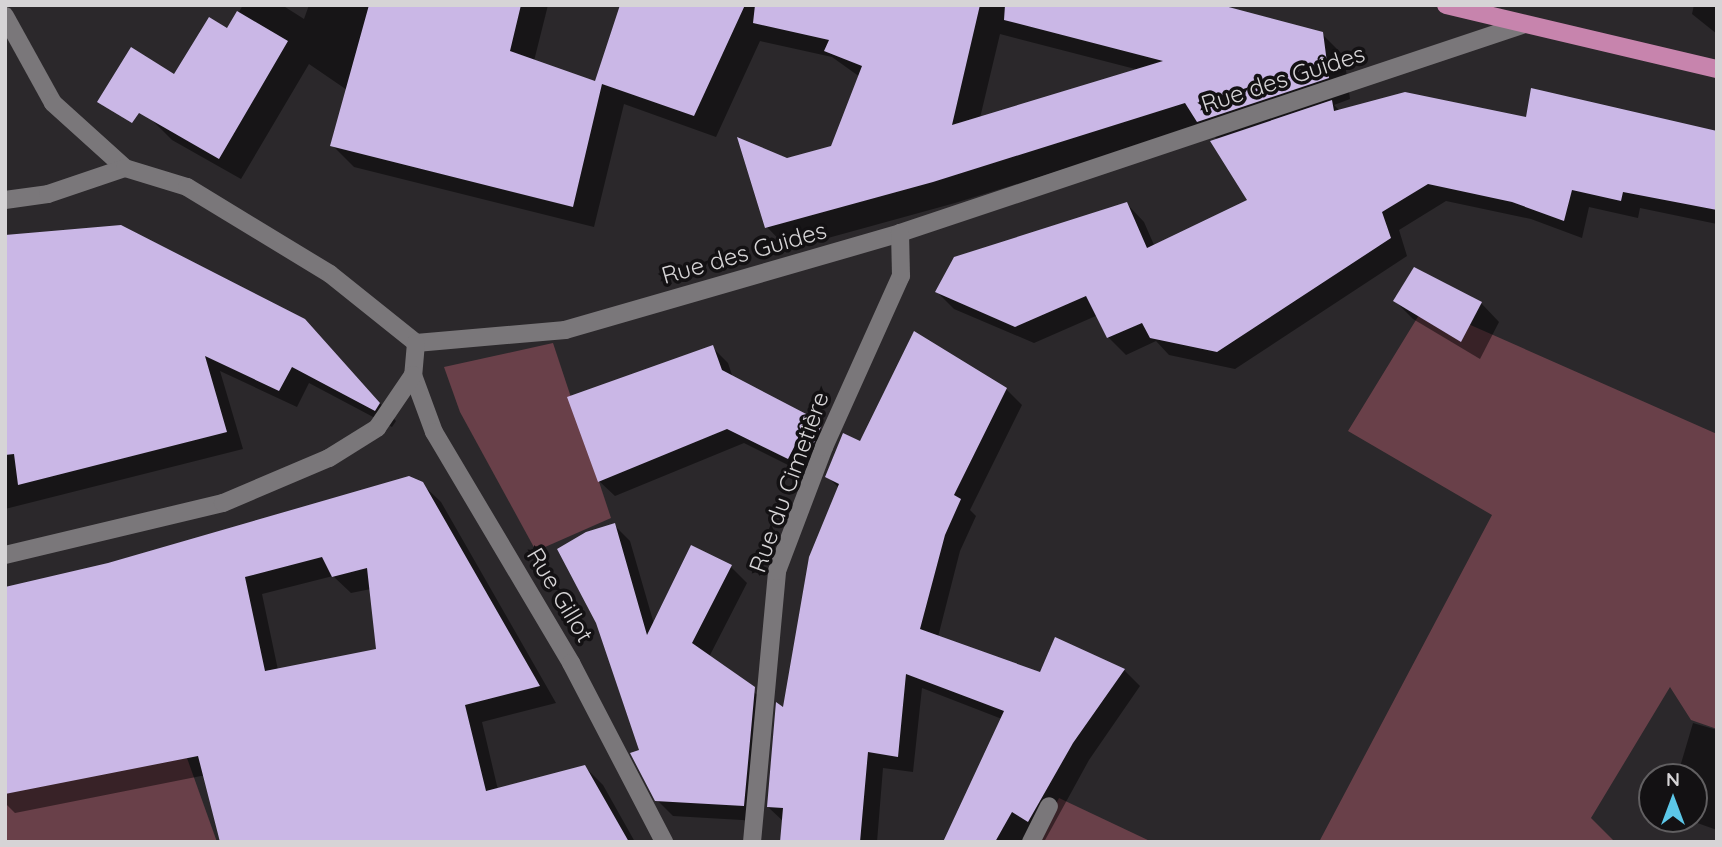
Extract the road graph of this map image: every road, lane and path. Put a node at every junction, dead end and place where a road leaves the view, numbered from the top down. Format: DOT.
graph roads {
  1 [pos="1446,5"];
  2 [pos="5,16"];
  3 [pos="1522,26"];
  4 [pos="1717,69"];
  5 [pos="125,169"];
  6 [pos="5,200"];
  7 [pos="900,233"];
  8 [pos="416,344"];
  9 [pos="413,375"];
  10 [pos="5,555"];
  11 [pos="1049,806"];
  12 [pos="664,842"];
  13 [pos="752,842"];
  14 [pos="1031,842"];
  1 -- 3 [label="main road"];
  2 -- 5 [label="street"];
  3 -- 4 [label="main road"];
  3 -- 7 [label="street, Rue des Guides"];
  5 -- 6 [label="street"];
  5 -- 8 [label="street"];
  7 -- 8 [label="street, Rue des Guides"];
  7 -- 13 [label="street, Rue du Cimetière"];
  8 -- 9 [label="street, Rue Gillot"];
  9 -- 10 [label="street, Rue Gillot"];
  9 -- 12 [label="street, Rue Gillot"];
  11 -- 14 [label="street"];
}
